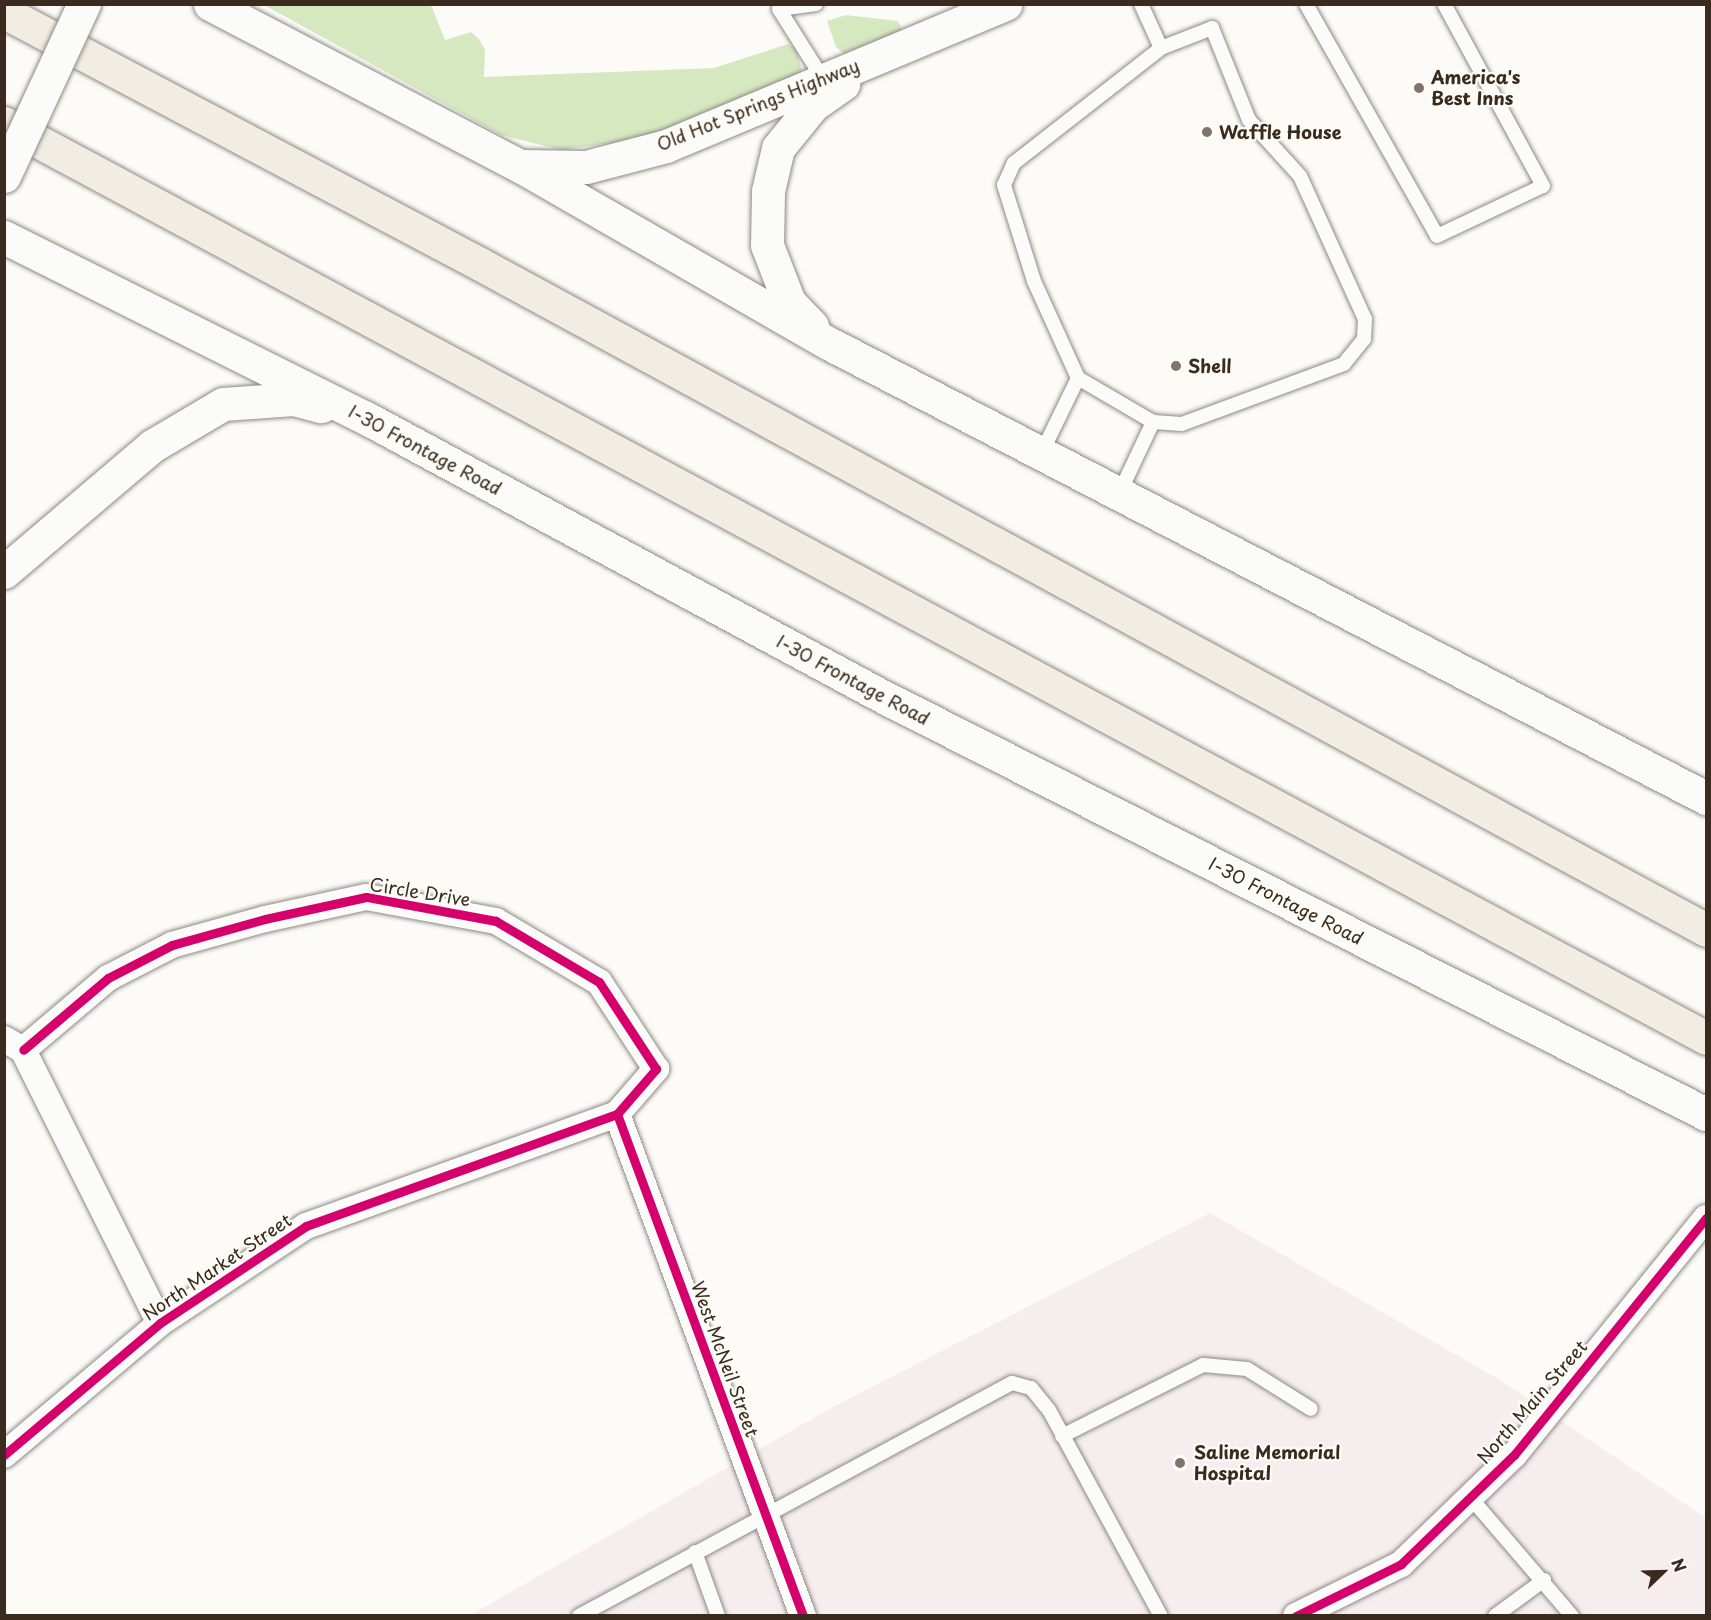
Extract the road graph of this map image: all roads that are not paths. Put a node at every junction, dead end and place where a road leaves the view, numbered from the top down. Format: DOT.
graph roads {
  1 [pos="84,4"];
  2 [pos="210,4"];
  3 [pos="816,4"];
  4 [pos="1005,4"];
  5 [pos="1141,4"];
  6 [pos="1306,4"];
  7 [pos="1444,4"];
  8 [pos="4,12"];
  9 [pos="1161,48"];
  10 [pos="889,52"];
  11 [pos="823,80"];
  12 [pos="4,123"];
  13 [pos="520,166"];
  14 [pos="4,176"];
  15 [pos="4,237"];
  16 [pos="830,344"];
  17 [pos="1078,378"];
  18 [pos="366,418"];
  19 [pos="1153,422"];
  20 [pos="1041,454"];
  21 [pos="1119,494"];
  22 [pos="4,572"];
  23 [pos="1707,798"];
  24 [pos="1707,930"];
  25 [pos="1707,1038"];
  26 [pos="14,1044"];
  27 [pos="617,1114"];
  28 [pos="1707,1114"];
  29 [pos="1707,1218"];
  30 [pos="160,1323"];
  31 [pos="1311,1409"];
  32 [pos="1062,1436"];
  33 [pos="4,1455"];
  34 [pos="1470,1497"];
  35 [pos="765,1514"];
  36 [pos="695,1552"];
  37 [pos="1544,1580"];
  38 [pos="579,1616"];
  39 [pos="718,1616"];
  40 [pos="804,1616"];
  41 [pos="1161,1616"];
  42 [pos="1296,1616"];
  43 [pos="1495,1616"];
  44 [pos="1572,1616"];
  1 -- 14 [label="main road, bridge"];
  2 -- 13 [label="main road"];
  3 -- 11 [label="lane"];
  4 -- 10 [label="main road, Old Hot Springs Highway"];
  5 -- 9 [label="lane"];
  6 -- 7 [label="lane"];
  8 -- 24 [label="highway"];
  9 -- 17 [label="lane"];
  9 -- 19 [label="lane"];
  10 -- 11 [label="main road, Old Hot Springs Highway"];
  10 -- 16 [label="main road, Old Hot Springs Highway"];
  11 -- 13 [label="main road, Old Hot Springs Highway"];
  12 -- 25 [label="highway"];
  13 -- 16 [label="main road"];
  15 -- 18 [label="main road, I-30 Frontage Road"];
  16 -- 20 [label="main road"];
  17 -- 19 [label="lane"];
  17 -- 20 [label="lane"];
  18 -- 22 [label="main road"];
  18 -- 28 [label="main road, I-30 Frontage Road"];
  19 -- 21 [label="lane"];
  20 -- 21 [label="main road"];
  21 -- 23 [label="main road"];
  26 -- 27 [label="street, Circle Drive"];
  26 -- 30 [label="street, Circle Drive"];
  27 -- 30 [label="street, North Market Street"];
  27 -- 35 [label="street, West McNeil Street"];
  29 -- 34 [label="street, North Main Street"];
  30 -- 33 [label="street, North Market Street"];
  31 -- 32 [label="lane"];
  32 -- 35 [label="lane"];
  32 -- 41 [label="lane"];
  34 -- 37 [label="lane"];
  34 -- 42 [label="street, North Main Street"];
  35 -- 36 [label="lane"];
  35 -- 40 [label="street, West McNeil Street"];
  36 -- 38 [label="lane"];
  36 -- 39 [label="lane"];
  37 -- 43 [label="lane"];
  37 -- 44 [label="lane"];
}
